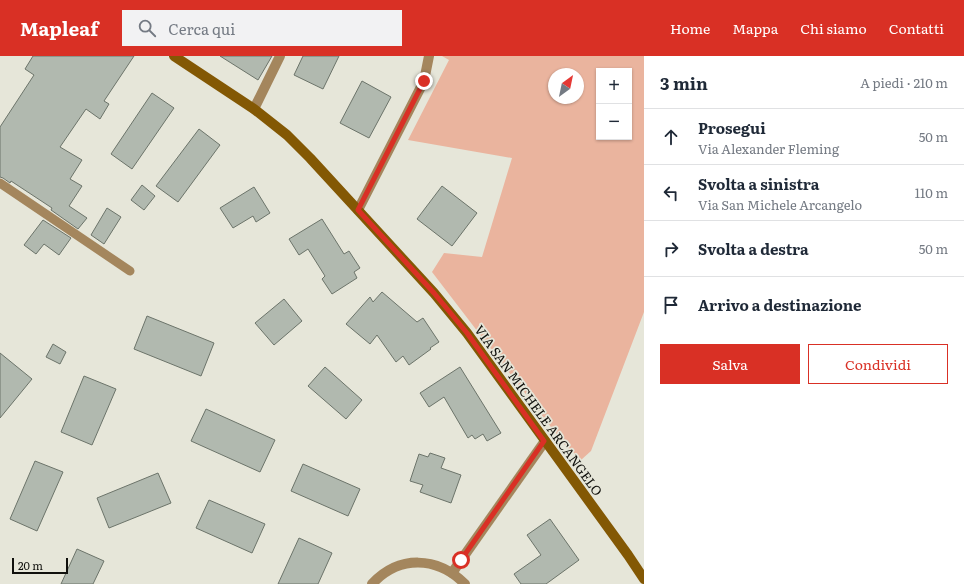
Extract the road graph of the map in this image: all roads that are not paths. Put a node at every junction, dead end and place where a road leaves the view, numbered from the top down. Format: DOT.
graph roads {
  1 [pos="174,56"];
  2 [pos="280,56"];
  3 [pos="429,56"];
  4 [pos="254,109"];
  5 [pos="0,183"];
  6 [pos="358,210"];
  7 [pos="130,271"];
  8 [pos="544,441"];
  9 [pos="452,573"];
  10 [pos="644,579"];
  11 [pos="372,584"];
  12 [pos="465,584"];
  1 -- 4 [label="main road, VIA SAN MICHELE ARCANGELO"];
  2 -- 4 [label="street"];
  3 -- 6 [label="street"];
  4 -- 6 [label="main road, VIA SAN MICHELE ARCANGELO"];
  5 -- 7 [label="lane"];
  6 -- 8 [label="main road, VIA SAN MICHELE ARCANGELO"];
  8 -- 9 [label="street"];
  8 -- 10 [label="main road, VIA SAN MICHELE ARCANGELO"];
  9 -- 11 [label="street"];
  9 -- 12 [label="street"];
}
